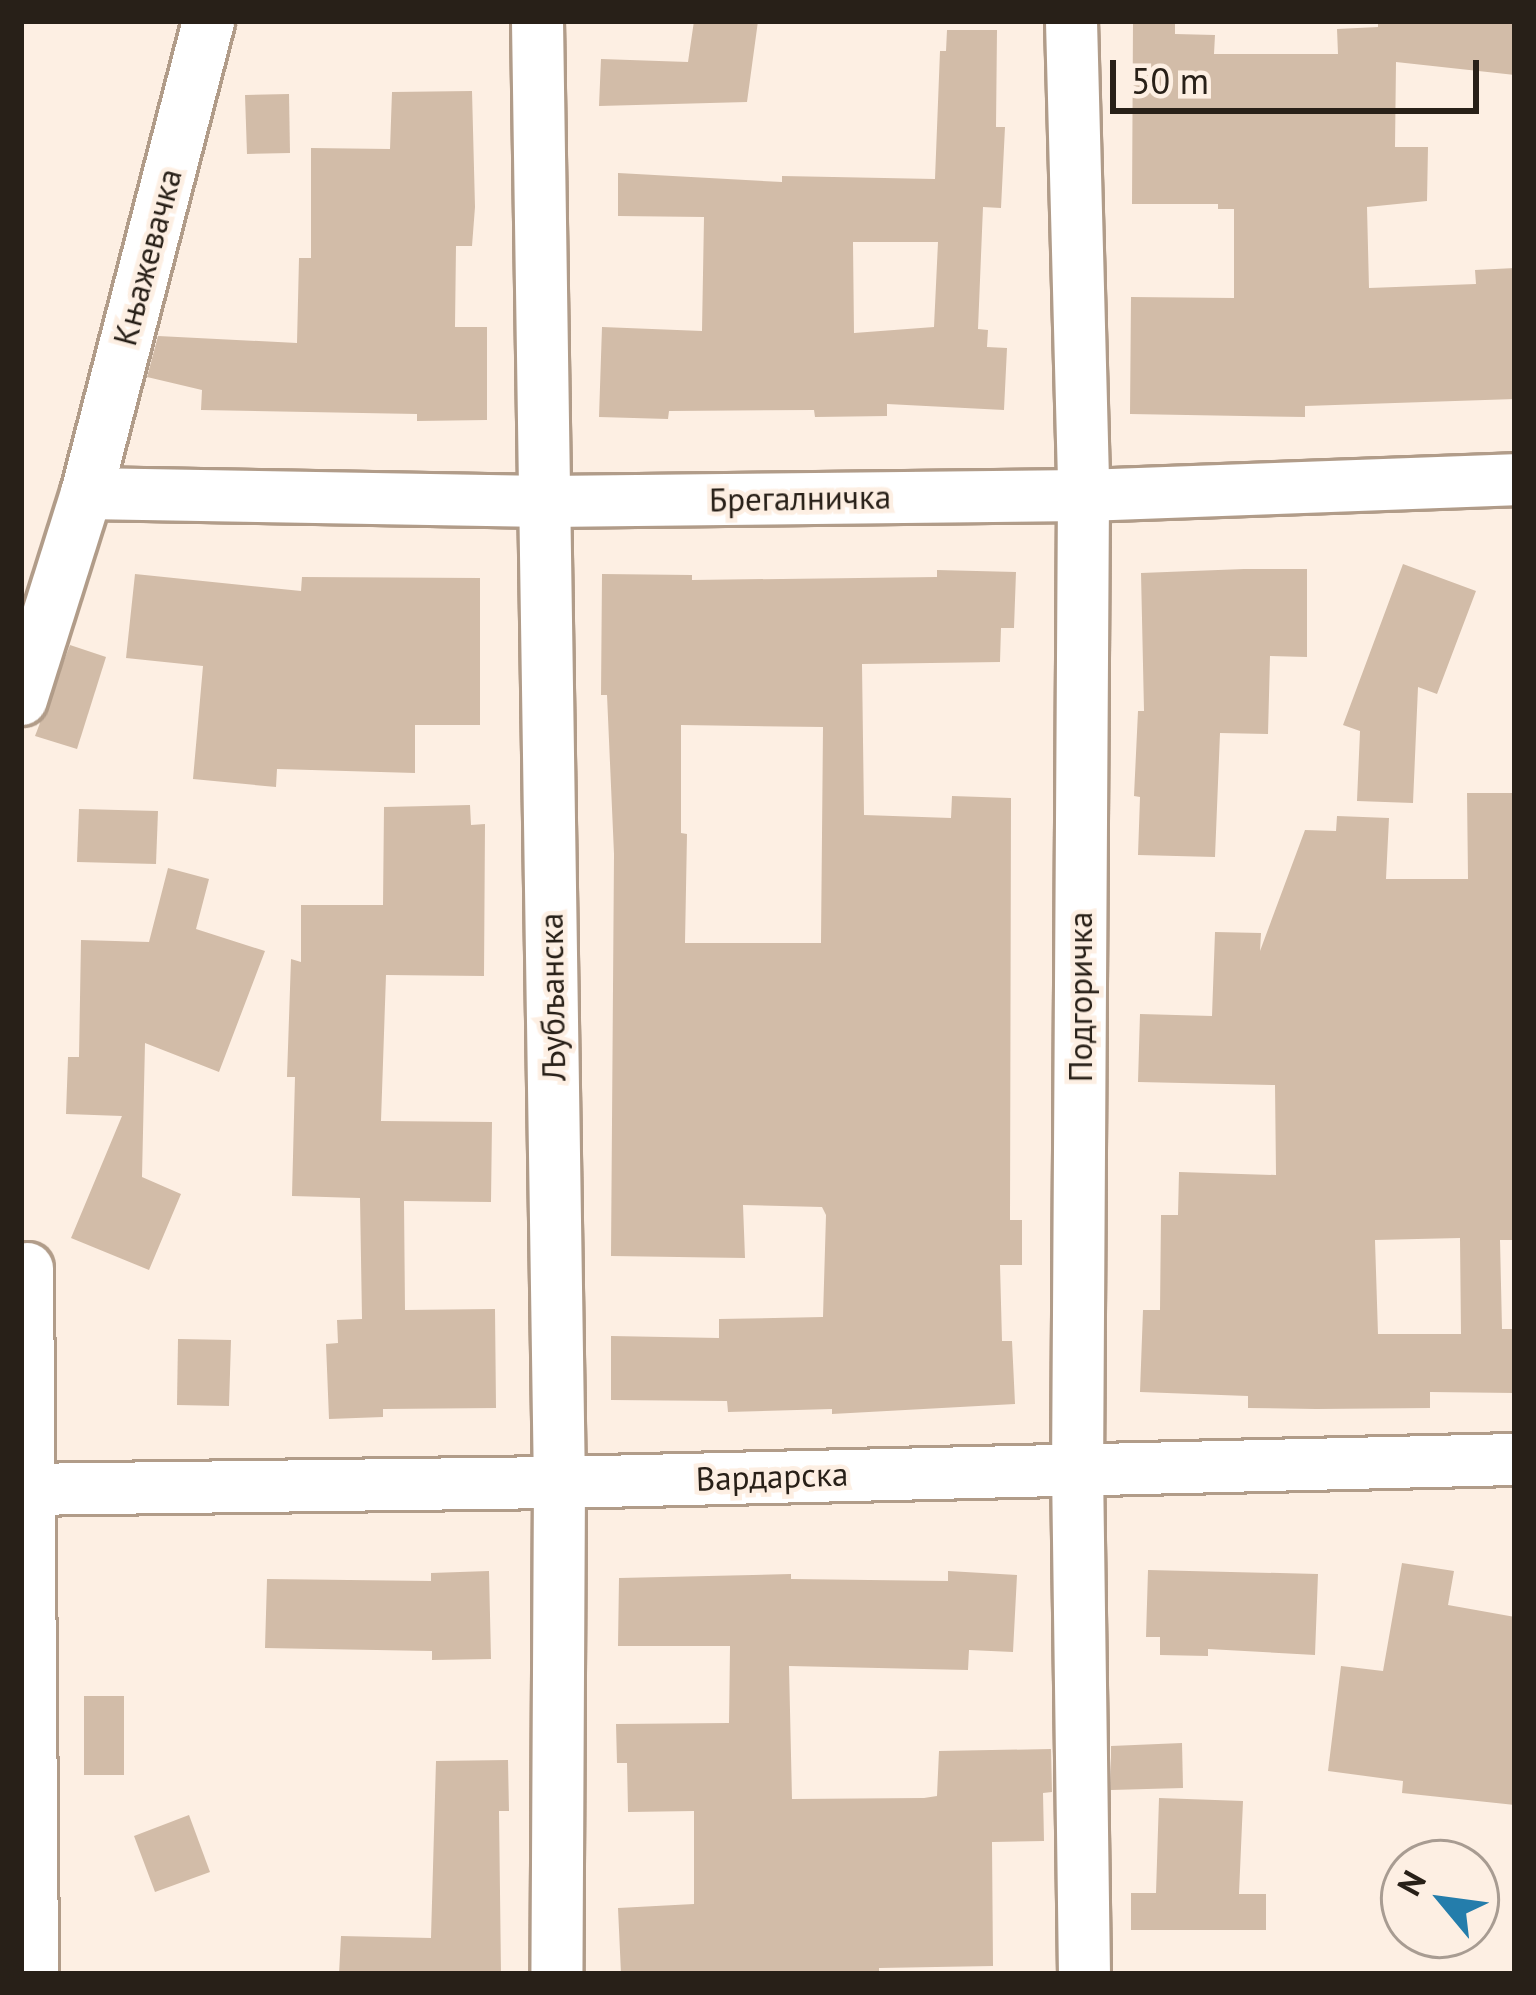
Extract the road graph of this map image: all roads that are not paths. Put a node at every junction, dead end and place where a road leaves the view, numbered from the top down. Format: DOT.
graph roads {
  1 [pos="208,21"];
  2 [pos="537,21"];
  3 [pos="1071,21"];
  4 [pos="1515,479"];
  5 [pos="86,493"];
  6 [pos="1083,495"];
  7 [pos="544,501"];
  8 [pos="21,699"];
  9 [pos="27,1268"];
  10 [pos="1515,1459"];
  11 [pos="1077,1467"];
  12 [pos="559,1482"];
  13 [pos="24,1489"];
  14 [pos="32,1974"];
  15 [pos="556,1974"];
  16 [pos="1084,1974"];
  1 -- 5 [label="street, Књажевачка"];
  2 -- 7 [label="street, Љубљанска"];
  3 -- 6 [label="street, Подгоричка"];
  4 -- 6 [label="street, Брегалничка"];
  5 -- 7 [label="street, Брегалничка"];
  5 -- 8 [label="street, Књажевачка"];
  6 -- 7 [label="street, Брегалничка"];
  6 -- 11 [label="street, Подгоричка"];
  7 -- 12 [label="street, Љубљанска"];
  9 -- 13 [label="street"];
  10 -- 11 [label="street, Вардарска"];
  11 -- 12 [label="street, Вардарска"];
  11 -- 16 [label="street, Подгоричка"];
  12 -- 13 [label="street, Вардарска"];
  12 -- 15 [label="street, Љубљанска"];
  13 -- 14 [label="street"];
}
